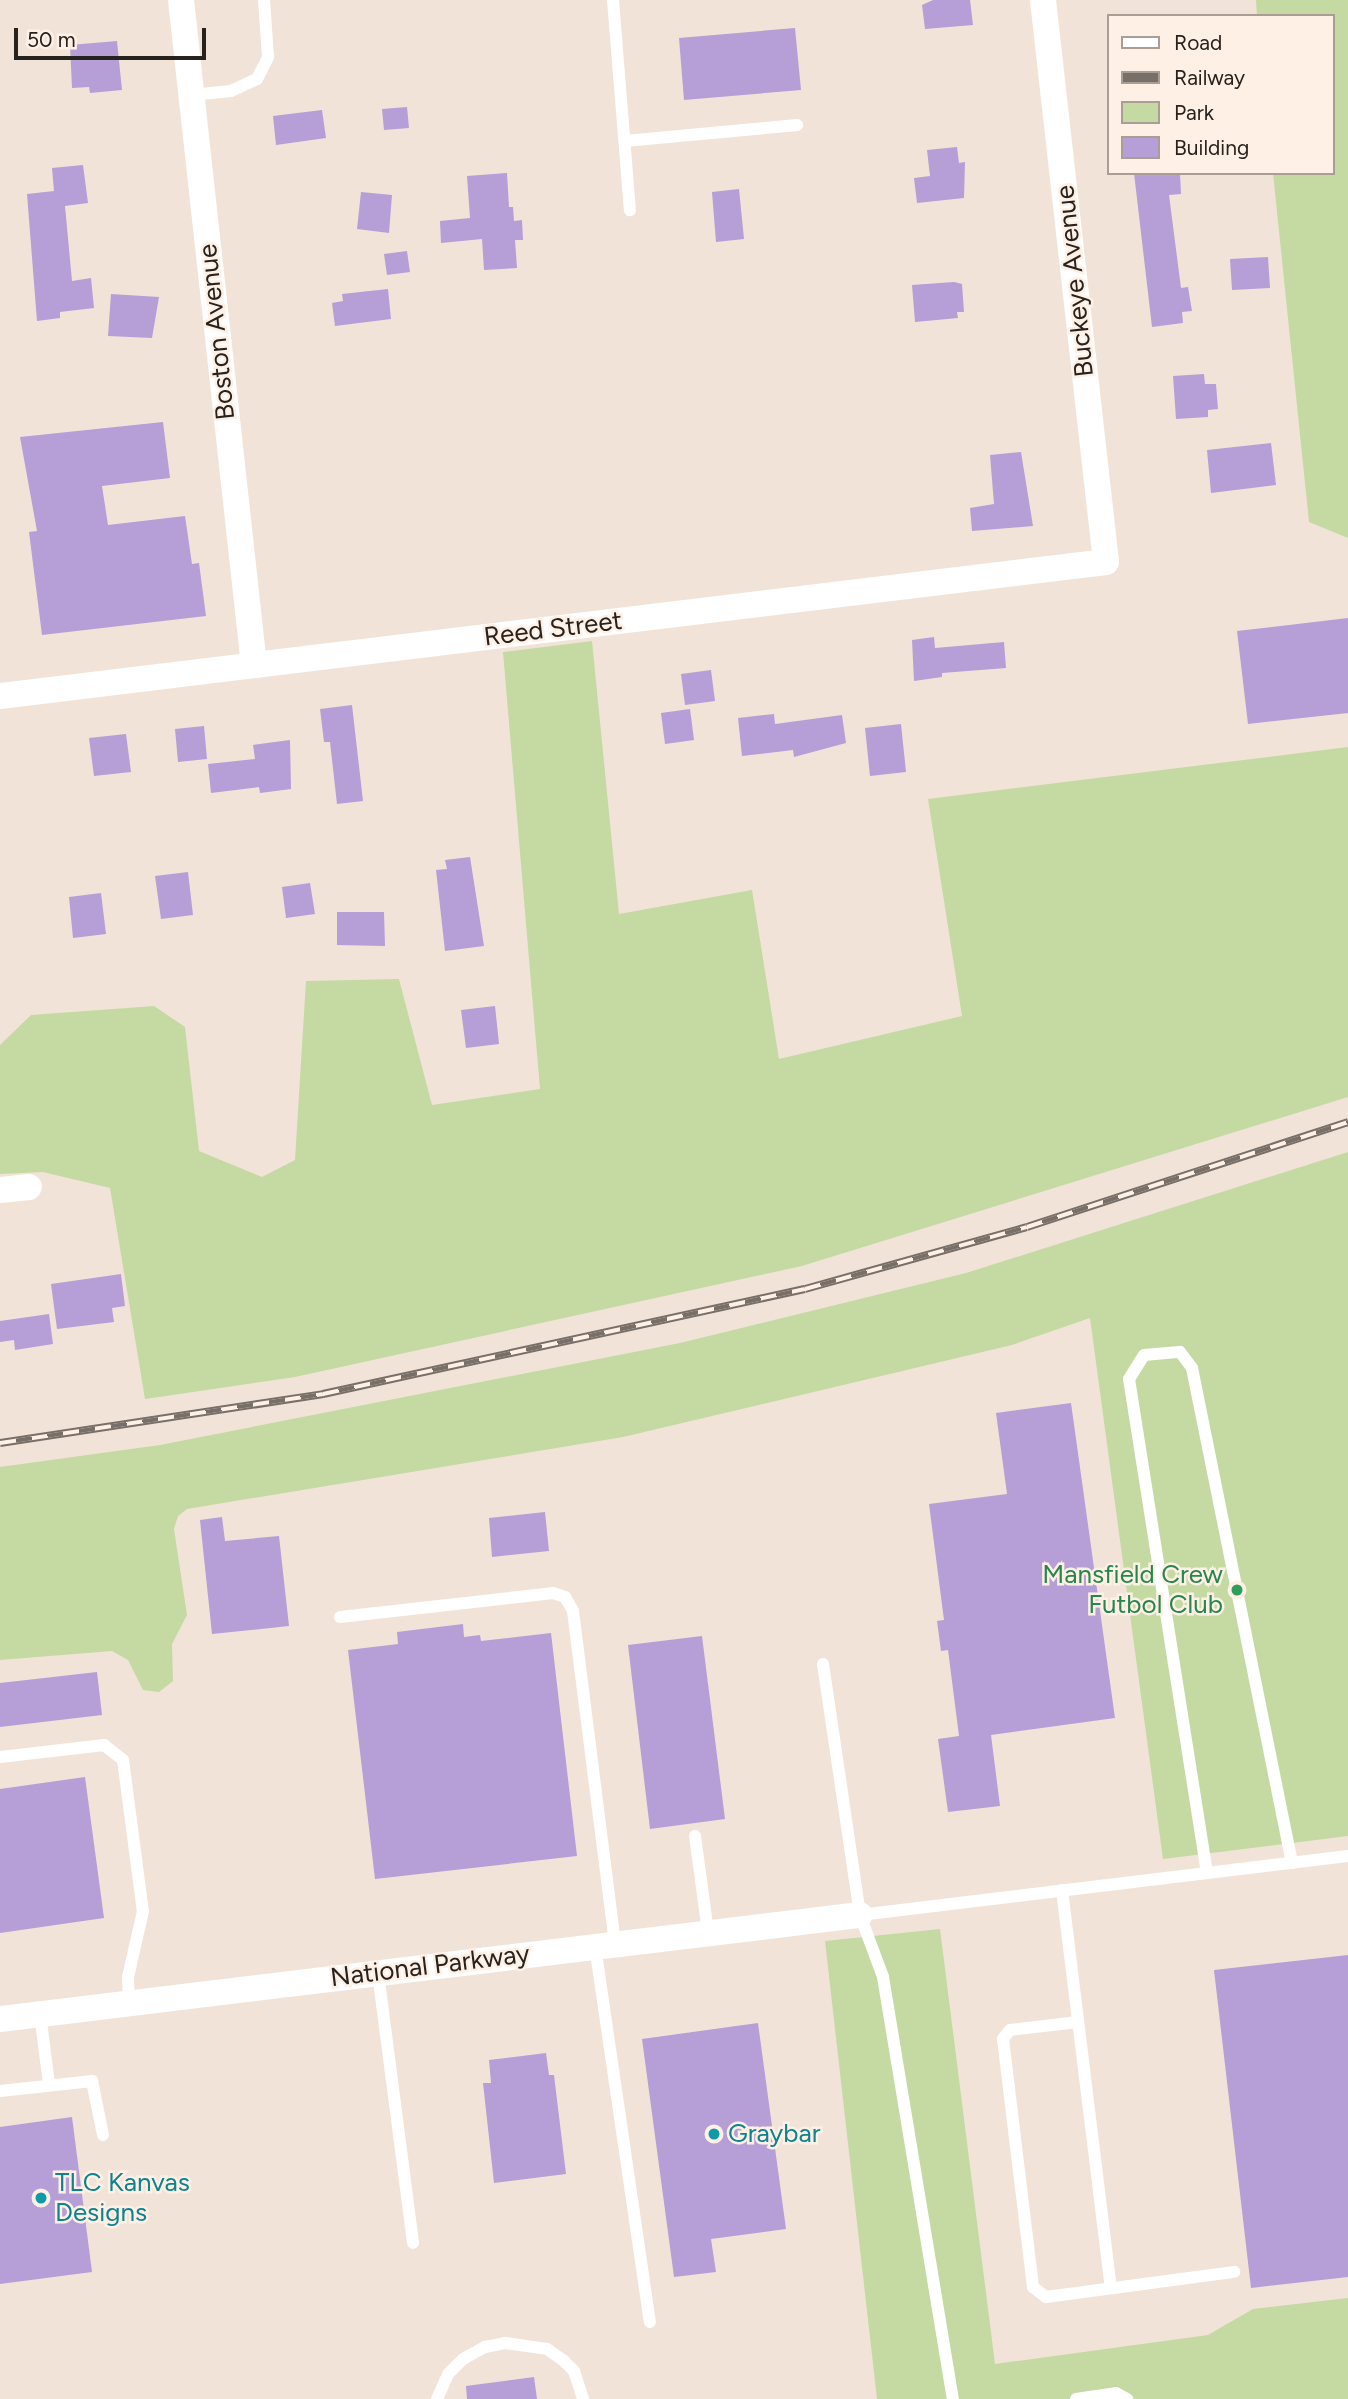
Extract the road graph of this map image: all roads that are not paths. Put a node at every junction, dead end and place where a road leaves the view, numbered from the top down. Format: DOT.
graph roads {
  1 [pos="181,0"];
  2 [pos="264,0"];
  3 [pos="613,0"];
  4 [pos="1043,0"];
  5 [pos="191,95"];
  6 [pos="797,125"];
  7 [pos="625,141"];
  8 [pos="630,210"];
  9 [pos="1106,562"];
  10 [pos="254,665"];
  11 [pos="0,696"];
  12 [pos="29,1187"];
  13 [pos="0,1191"];
  14 [pos="340,1617"];
  15 [pos="824,1664"];
  16 [pos="0,1757"];
  17 [pos="695,1836"];
  18 [pos="1348,1856"];
  19 [pos="1292,1863"];
  20 [pos="1207,1873"];
  21 [pos="1062,1890"];
  22 [pos="860,1914"];
  23 [pos="708,1932"];
  24 [pos="605,1944"];
  25 [pos="378,1973"];
  26 [pos="129,2003"];
  27 [pos="40,2014"];
  28 [pos="0,2019"];
  29 [pos="1078,2022"];
  30 [pos="48,2084"];
  31 [pos="0,2091"];
  32 [pos="103,2135"];
  33 [pos="413,2243"];
  34 [pos="1234,2272"];
  35 [pos="1111,2288"];
  36 [pos="650,2322"];
  37 [pos="437,2399"];
  38 [pos="583,2399"];
  39 [pos="953,2399"];
  40 [pos="1076,2399"];
  41 [pos="1127,2399"];
  1 -- 5 [label="street, Boston Avenue"];
  2 -- 5 [label="lane"];
  3 -- 7 [label="lane"];
  4 -- 9 [label="street, Buckeye Avenue"];
  5 -- 10 [label="street, Boston Avenue"];
  6 -- 7 [label="lane"];
  7 -- 8 [label="lane"];
  9 -- 10 [label="street, Reed Street"];
  10 -- 11 [label="street, Reed Street"];
  12 -- 13 [label="street"];
  14 -- 24 [label="lane"];
  15 -- 22 [label="lane"];
  16 -- 26 [label="lane"];
  17 -- 23 [label="lane"];
  18 -- 19 [label="lane"];
  19 -- 20 [label="lane"];
  19 -- 20 [label="lane"];
  20 -- 21 [label="lane"];
  21 -- 22 [label="lane"];
  21 -- 29 [label="lane"];
  22 -- 23 [label="street, National Parkway"];
  22 -- 39 [label="lane"];
  23 -- 24 [label="street, National Parkway"];
  24 -- 25 [label="street, National Parkway"];
  24 -- 36 [label="lane"];
  25 -- 26 [label="street, National Parkway"];
  25 -- 33 [label="lane"];
  26 -- 27 [label="street, National Parkway"];
  27 -- 28 [label="street, National Parkway"];
  27 -- 30 [label="lane"];
  29 -- 35 [label="lane"];
  29 -- 35 [label="lane"];
  30 -- 31 [label="lane"];
  30 -- 32 [label="lane"];
  34 -- 35 [label="lane"];
  37 -- 38 [label="lane"];
  40 -- 41 [label="lane"];
}
